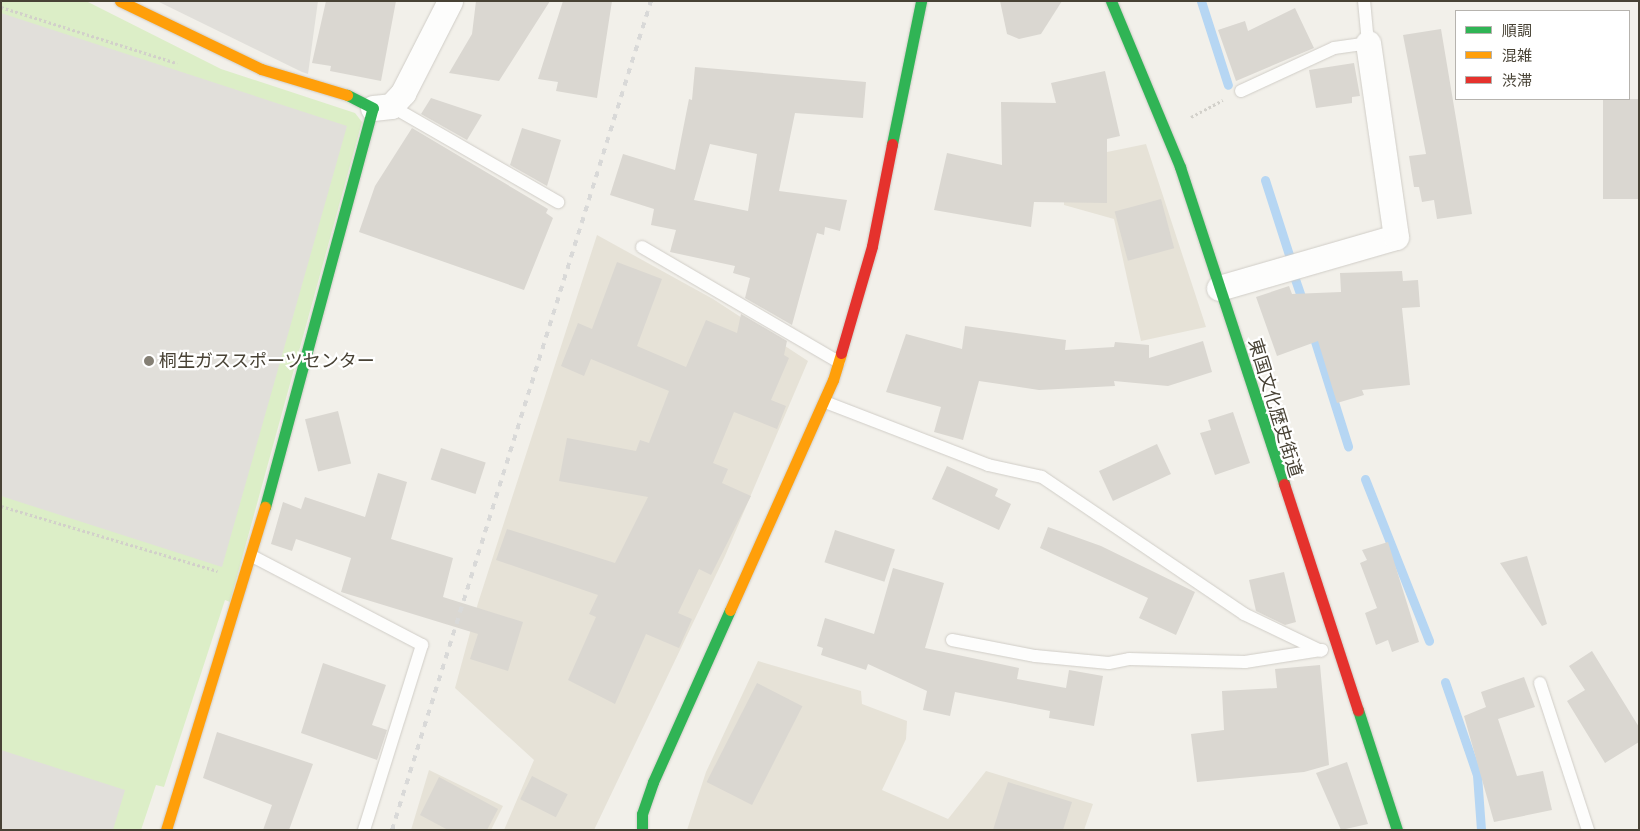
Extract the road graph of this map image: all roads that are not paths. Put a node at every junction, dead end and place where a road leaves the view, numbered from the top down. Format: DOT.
graph roads {
  1 [pos="120,1"];
  2 [pos="450,1"];
  3 [pos="921,1"];
  4 [pos="1111,1"];
  5 [pos="1364,1"];
  6 [pos="1368,43"];
  7 [pos="1241,91"];
  8 [pos="382,107"];
  9 [pos="558,202"];
  10 [pos="642,247"];
  11 [pos="1219,288"];
  12 [pos="840,362"];
  13 [pos="825,402"];
  14 [pos="252,556"];
  15 [pos="952,640"];
  16 [pos="1337,646"];
  17 [pos="1321,651"];
  18 [pos="1540,683"];
  19 [pos="166,830"];
  20 [pos="364,830"];
  21 [pos="642,830"];
  22 [pos="1396,830"];
  23 [pos="1588,830"];
  1 -- 8 [label="main road"];
  2 -- 8 [label="street"];
  3 -- 12 [label="main road"];
  4 -- 11 [label="main road, 東国文化歴史街道"];
  5 -- 6 [label="lane"];
  6 -- 7 [label="lane"];
  6 -- 11 [label="street"];
  8 -- 9 [label="lane"];
  8 -- 14 [label="main road"];
  10 -- 12 [label="lane"];
  11 -- 16 [label="main road, 東国文化歴史街道"];
  12 -- 13 [label="main road"];
  13 -- 17 [label="lane"];
  13 -- 21 [label="main road"];
  14 -- 19 [label="main road"];
  14 -- 20 [label="lane"];
  15 -- 17 [label="lane"];
  16 -- 17 [label="lane"];
  16 -- 22 [label="main road, 東国文化歴史街道"];
  18 -- 23 [label="lane"];
}
